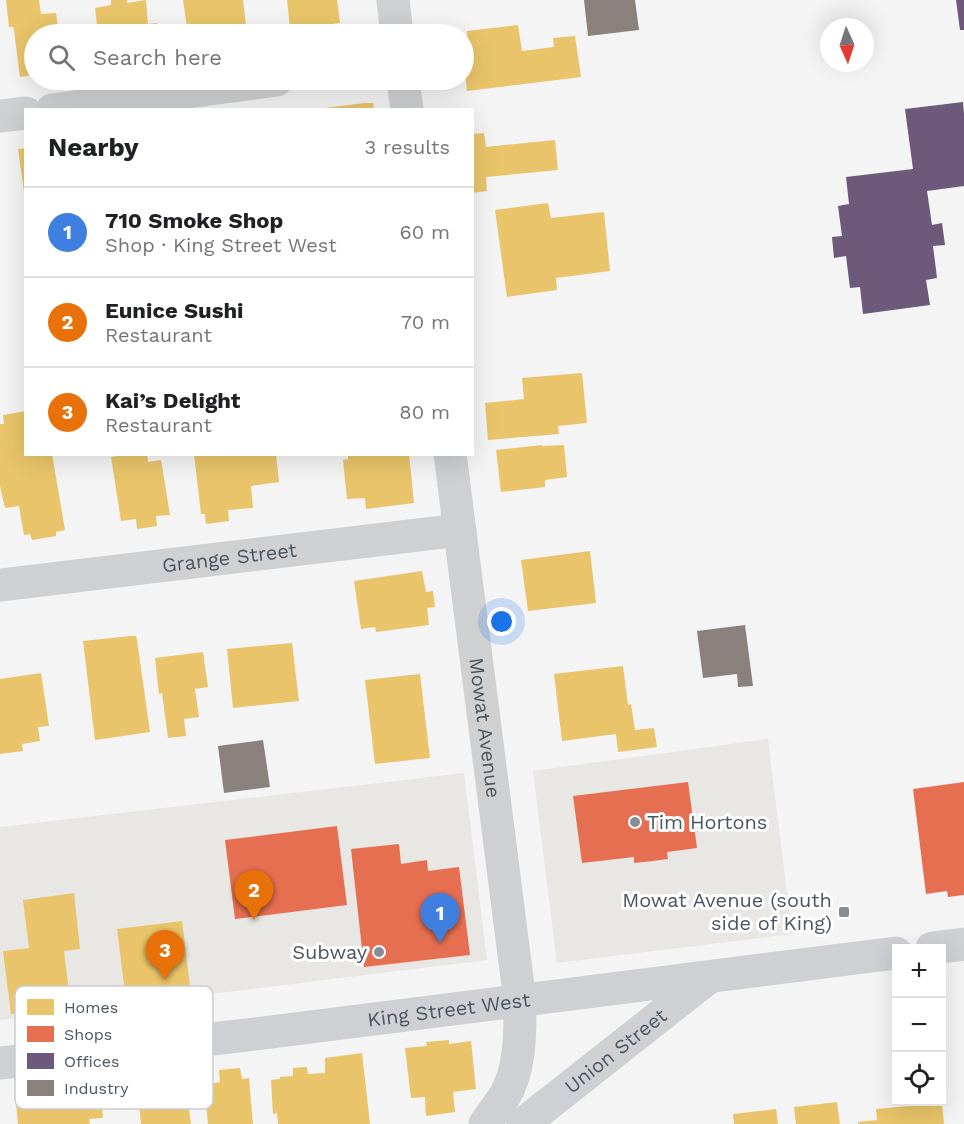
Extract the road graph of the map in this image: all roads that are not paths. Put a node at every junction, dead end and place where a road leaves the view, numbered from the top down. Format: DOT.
graph roads {
  1 [pos="393,0"];
  2 [pos="396,24"];
  3 [pos="201,90"];
  4 [pos="404,90"];
  5 [pos="67,108"];
  6 [pos="407,108"];
  7 [pos="24,113"];
  8 [pos="0,116"];
  9 [pos="450,456"];
  10 [pos="460,530"];
  11 [pos="0,585"];
  12 [pos="964,944"];
  13 [pos="946,946"];
  14 [pos="892,954"];
  15 [pos="708,977"];
  16 [pos="520,1001"];
  17 [pos="213,1038"];
  18 [pos="15,1061"];
  19 [pos="0,1063"];
  20 [pos="529,1122"];
  21 [pos="485,1124"];
  1 -- 2 [label="street"];
  3 -- 5 [label="street"];
  4 -- 6 [label="street"];
  7 -- 8 [label="street"];
  9 -- 10 [label="street, Mowat Avenue"];
  10 -- 11 [label="street, Grange Street"];
  10 -- 16 [label="street, Mowat Avenue"];
  12 -- 13 [label="main road"];
  14 -- 15 [label="main road, King Street West"];
  15 -- 16 [label="main road, King Street West"];
  15 -- 20 [label="main road, Union Street"];
  16 -- 17 [label="main road, King Street West"];
  16 -- 21 [label="main road"];
  18 -- 19 [label="main road, King Street West"];
}
